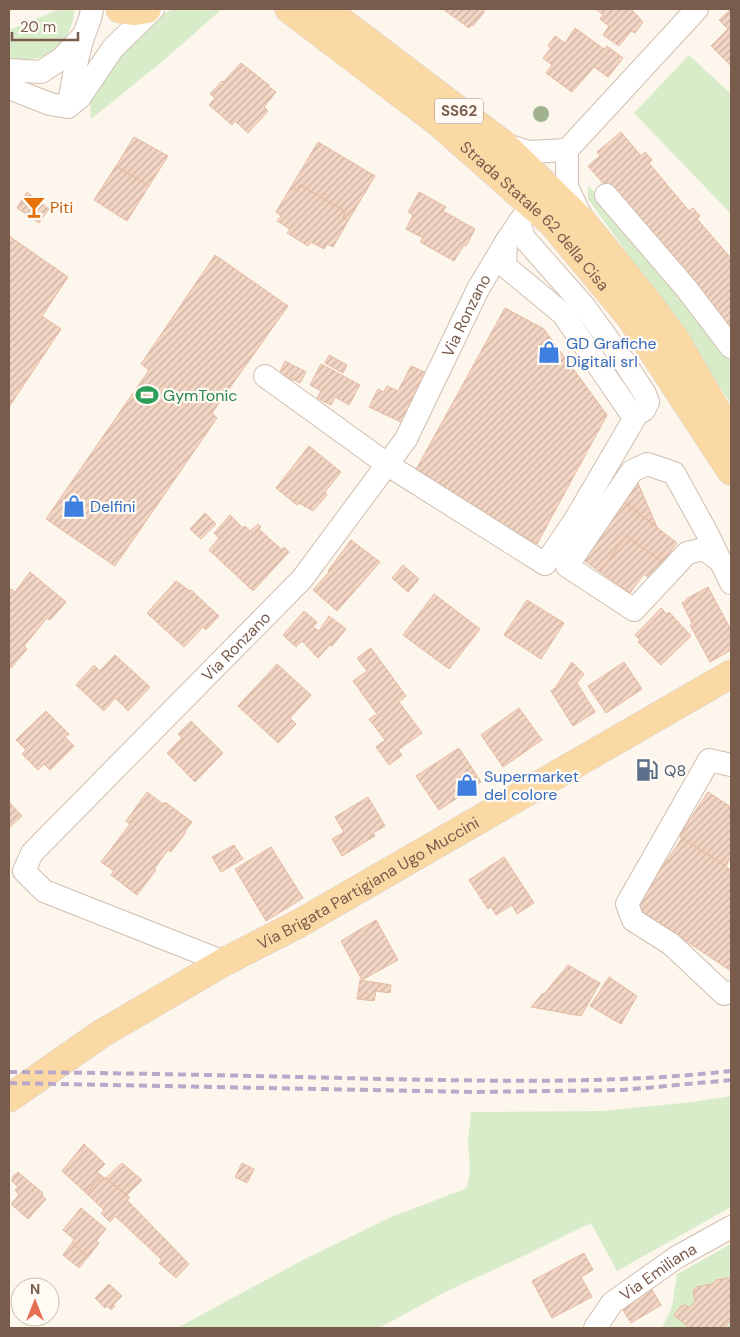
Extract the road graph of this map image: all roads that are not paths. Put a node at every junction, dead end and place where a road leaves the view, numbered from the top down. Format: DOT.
graph roads {
  1 [pos="92,9"];
  2 [pos="120,9"];
  3 [pos="147,9"];
  4 [pos="153,9"];
  5 [pos="289,9"];
  6 [pos="325,9"];
  7 [pos="698,9"];
  8 [pos="84,35"];
  9 [pos="9,70"];
  10 [pos="9,88"];
  11 [pos="68,107"];
  12 [pos="502,144"];
  13 [pos="567,150"];
  14 [pos="606,195"];
  15 [pos="525,214"];
  16 [pos="584,224"];
  17 [pos="506,242"];
  18 [pos="731,347"];
  19 [pos="265,376"];
  20 [pos="637,414"];
  21 [pos="731,445"];
  22 [pos="388,465"];
  23 [pos="731,471"];
  24 [pos="720,561"];
  25 [pos="731,583"];
  26 [pos="731,674"];
  27 [pos="731,765"];
  28 [pos="224,962"];
  29 [pos="731,992"];
  30 [pos="9,1098"];
  31 [pos="731,1227"];
  32 [pos="595,1328"];
  1 -- 8 [label="street"];
  2 -- 3 [label="main road"];
  4 -- 11 [label="street"];
  5 -- 15 [label="main road, Strada Statale 62 della Cisa"];
  6 -- 12 [label="main road, Strada Statale 62 della Cisa / SS62"];
  7 -- 13 [label="street"];
  8 -- 9 [label="street"];
  8 -- 11 [label="street"];
  10 -- 11 [label="street"];
  12 -- 13 [label="street"];
  12 -- 16 [label="main road, Strada Statale 62 della Cisa / SS62"];
  13 -- 16 [label="street"];
  14 -- 18 [label="street"];
  15 -- 17 [label="street, Via Ronzano"];
  15 -- 20 [label="street"];
  15 -- 23 [label="main road, Strada Statale 62 della Cisa"];
  16 -- 21 [label="main road, Strada Statale 62 della Cisa / SS62"];
  17 -- 20 [label="street"];
  17 -- 22 [label="street, Via Ronzano"];
  19 -- 22 [label="street"];
  20 -- 22 [label="street"];
  22 -- 28 [label="street, Via Ronzano"];
  24 -- 24 [label="street"];
  24 -- 25 [label="street"];
  26 -- 28 [label="main road, Via Brigata Partigiana Ugo Muccini"];
  27 -- 29 [label="street"];
  28 -- 30 [label="main road, Via Brigata Partigiana Ugo Muccini"];
  31 -- 32 [label="street, Via Emiliana"];
}
